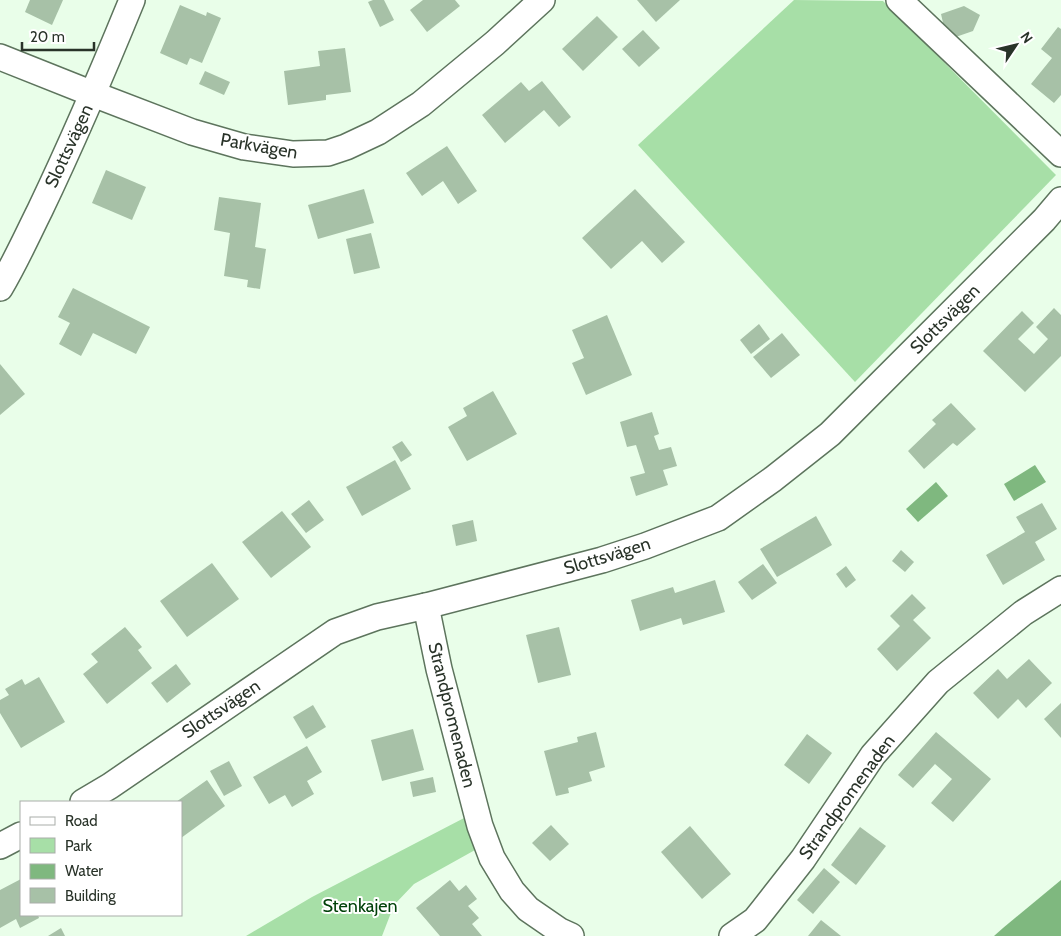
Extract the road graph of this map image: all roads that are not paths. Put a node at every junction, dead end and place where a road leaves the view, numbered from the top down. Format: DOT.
graph roads {
  1 [pos="132,0"];
  2 [pos="542,0"];
  3 [pos="899,0"];
  4 [pos="0,57"];
  5 [pos="93,94"];
  6 [pos="1061,154"];
  7 [pos="1061,200"];
  8 [pos="0,288"];
  9 [pos="1061,589"];
  10 [pos="426,606"];
  11 [pos="85,801"];
  12 [pos="20,836"];
  13 [pos="0,846"];
  14 [pos="571,936"];
  15 [pos="732,936"];
  1 -- 5 [label="street, Slottsvägen"];
  2 -- 5 [label="street, Parkvägen"];
  3 -- 6 [label="street"];
  4 -- 5 [label="street, Parkvägen"];
  5 -- 8 [label="street, Slottsvägen"];
  7 -- 10 [label="street, Slottsvägen"];
  9 -- 15 [label="street, Strandpromenaden"];
  10 -- 11 [label="street, Slottsvägen"];
  10 -- 14 [label="street, Strandpromenaden"];
  12 -- 13 [label="street"];
}
